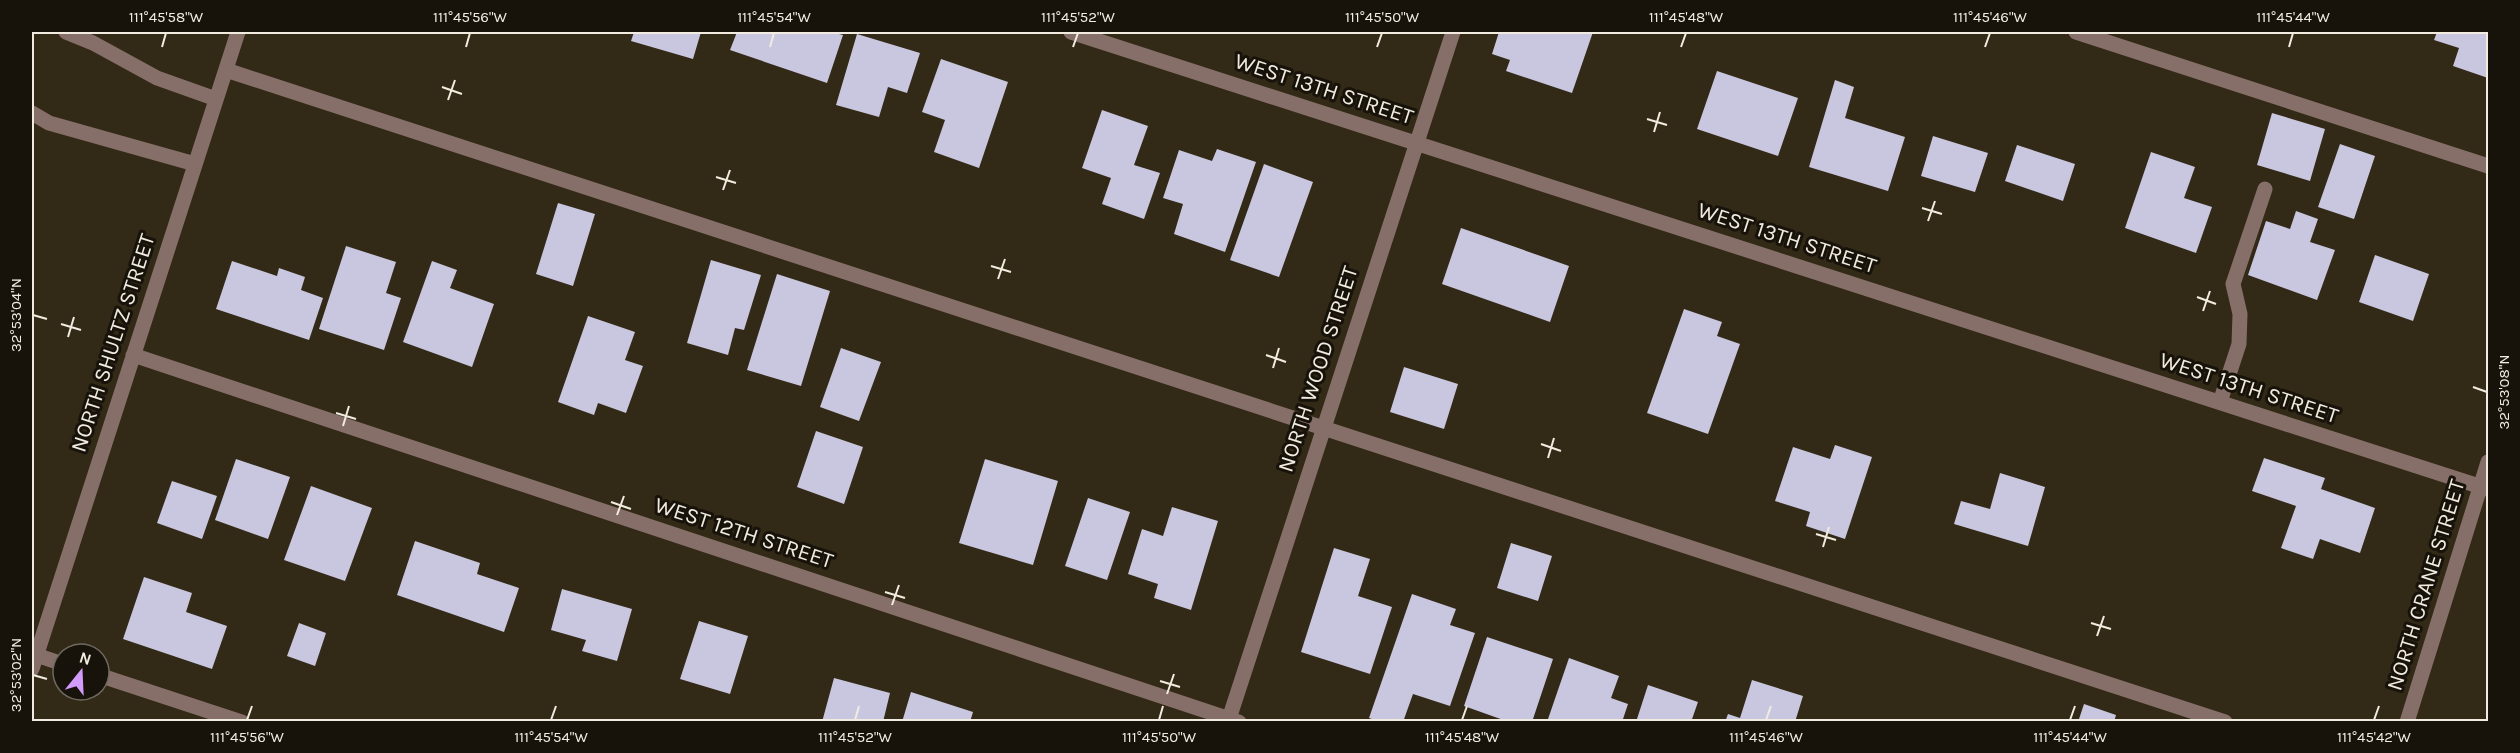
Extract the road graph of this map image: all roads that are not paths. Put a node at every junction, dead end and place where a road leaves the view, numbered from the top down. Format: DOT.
graph roads {
  1 [pos="66,32"];
  2 [pos="238,32"];
  3 [pos="1071,32"];
  4 [pos="1453,32"];
  5 [pos="2076,32"];
  6 [pos="92,37"];
  7 [pos="226,70"];
  8 [pos="216,99"];
  9 [pos="32,113"];
  10 [pos="1416,142"];
  11 [pos="195,164"];
  12 [pos="2488,166"];
  13 [pos="2265,189"];
  14 [pos="133,355"];
  15 [pos="2220,402"];
  16 [pos="1323,427"];
  17 [pos="2488,462"];
  18 [pos="2484,488"];
  19 [pos="34,662"];
  20 [pos="51,663"];
  21 [pos="111,679"];
  22 [pos="1232,720"];
  23 [pos="242,722"];
  24 [pos="2225,722"];
  25 [pos="2407,722"];
  1 -- 6 [label="street"];
  2 -- 7 [label="street, NORTH SHULTZ STREET"];
  3 -- 10 [label="street, WEST 13TH STREET"];
  4 -- 10 [label="street, NORTH WOOD STREET"];
  5 -- 12 [label="street"];
  6 -- 8 [label="street"];
  7 -- 8 [label="street, NORTH SHULTZ STREET"];
  7 -- 16 [label="street"];
  8 -- 11 [label="street, NORTH SHULTZ STREET"];
  9 -- 11 [label="street"];
  10 -- 15 [label="street, WEST 13TH STREET"];
  10 -- 16 [label="street, NORTH WOOD STREET"];
  11 -- 14 [label="street, NORTH SHULTZ STREET"];
  13 -- 15 [label="street"];
  14 -- 19 [label="street, NORTH SHULTZ STREET"];
  14 -- 22 [label="street, WEST 12TH STREET"];
  15 -- 18 [label="street, WEST 13TH STREET"];
  16 -- 22 [label="street, NORTH WOOD STREET"];
  16 -- 24 [label="street"];
  17 -- 18 [label="street, NORTH CRANE STREET"];
  18 -- 25 [label="street, NORTH CRANE STREET"];
  19 -- 20 [label="street"];
  21 -- 23 [label="street"];
}
